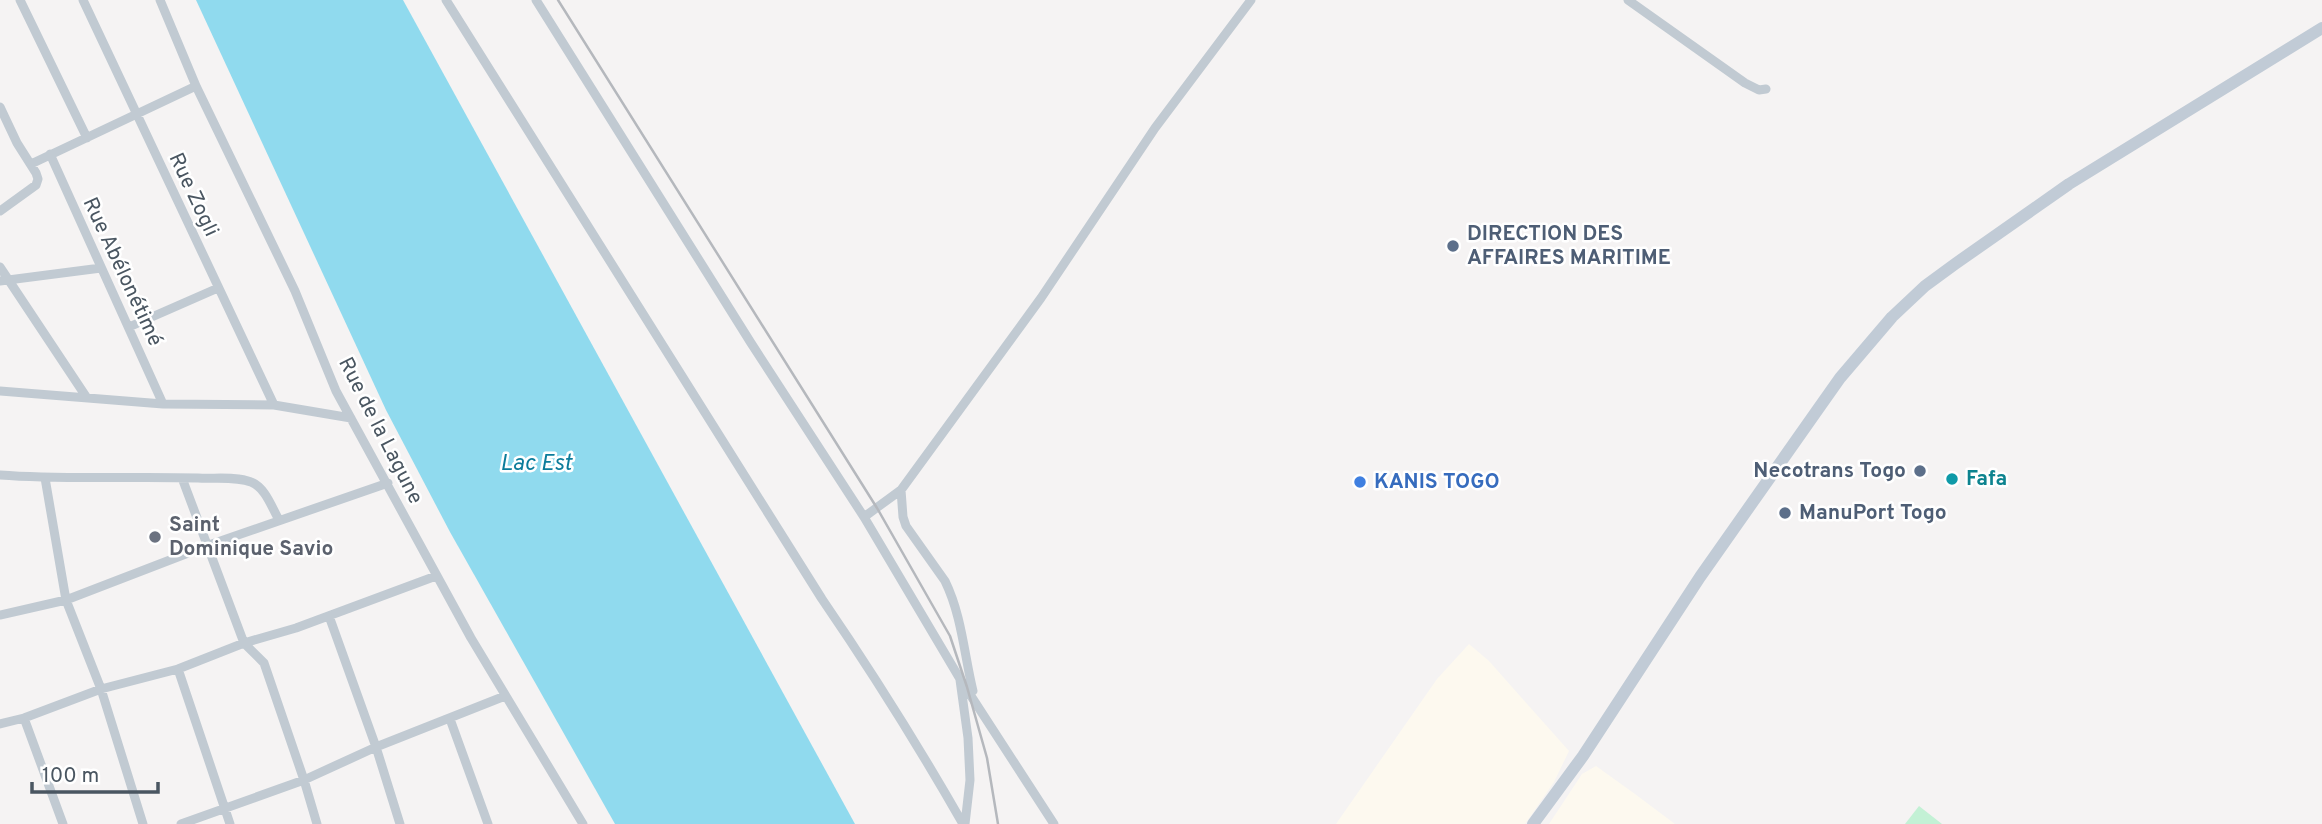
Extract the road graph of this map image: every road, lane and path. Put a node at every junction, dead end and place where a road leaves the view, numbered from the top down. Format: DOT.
graph roads {
  1 [pos="20,0"];
  2 [pos="83,0"];
  3 [pos="160,0"];
  4 [pos="446,0"];
  5 [pos="536,0"];
  6 [pos="1251,0"];
  7 [pos="1628,0"];
  8 [pos="2322,28"];
  9 [pos="196,86"];
  10 [pos="1766,89"];
  11 [pos="0,107"];
  12 [pos="136,115"];
  13 [pos="87,138"];
  14 [pos="50,153"];
  15 [pos="31,164"];
  16 [pos="0,211"];
  17 [pos="0,267"];
  18 [pos="101,268"];
  19 [pos="4,281"];
  20 [pos="218,288"];
  21 [pos="129,327"];
  22 [pos="0,391"];
  23 [pos="86,398"];
  24 [pos="163,404"];
  25 [pos="274,405"];
  26 [pos="351,418"];
  27 [pos="0,475"];
  28 [pos="45,478"];
  29 [pos="182,478"];
  30 [pos="388,483"];
  31 [pos="901,490"];
  32 [pos="864,517"];
  33 [pos="279,520"];
  34 [pos="209,545"];
  35 [pos="436,576"];
  36 [pos="66,600"];
  37 [pos="0,615"];
  38 [pos="329,616"];
  39 [pos="244,643"];
  40 [pos="178,669"];
  41 [pos="960,679"];
  42 [pos="101,689"];
  43 [pos="505,696"];
  44 [pos="975,700"];
  45 [pos="24,718"];
  46 [pos="450,719"];
  47 [pos="0,724"];
  48 [pos="376,747"];
  49 [pos="304,780"];
  50 [pos="225,807"];
  51 [pos="581,823"];
  52 [pos="63,824"];
  53 [pos="143,824"];
  54 [pos="181,824"];
  55 [pos="230,824"];
  56 [pos="317,824"];
  57 [pos="400,824"];
  58 [pos="488,824"];
  59 [pos="964,824"];
  60 [pos="1055,824"];
  61 [pos="1534,824"];
  1 -- 13 [label="street"];
  2 -- 12 [label="street, Rue Zogli"];
  3 -- 9 [label="street, Rue de la Lagune"];
  4 -- 59 [label="street"];
  5 -- 32 [label="street"];
  6 -- 31 [label="street"];
  7 -- 10 [label="street"];
  8 -- 61 [label="main road"];
  9 -- 12 [label="street"];
  9 -- 26 [label="street, Rue de la Lagune"];
  11 -- 15 [label="street"];
  12 -- 13 [label="street"];
  12 -- 20 [label="street, Rue Zogli"];
  13 -- 14 [label="street"];
  14 -- 15 [label="street"];
  14 -- 18 [label="street, Rue Abélonétimé"];
  15 -- 16 [label="street"];
  17 -- 19 [label="street"];
  18 -- 19 [label="street"];
  18 -- 21 [label="street, Rue Abélonétimé"];
  19 -- 23 [label="street"];
  20 -- 21 [label="street"];
  20 -- 25 [label="street, Rue Zogli"];
  21 -- 24 [label="street, Rue Abélonétimé"];
  22 -- 23 [label="street"];
  23 -- 24 [label="street"];
  24 -- 25 [label="street"];
  25 -- 26 [label="street"];
  26 -- 30 [label="street, Rue de la Lagune"];
  27 -- 28 [label="street"];
  28 -- 29 [label="street"];
  28 -- 36 [label="street"];
  29 -- 33 [label="street"];
  29 -- 34 [label="street"];
  30 -- 33 [label="street"];
  30 -- 35 [label="street, Rue de la Lagune"];
  31 -- 32 [label="street"];
  31 -- 44 [label="street"];
  32 -- 41 [label="street"];
  33 -- 34 [label="street"];
  34 -- 36 [label="street"];
  34 -- 39 [label="street"];
  35 -- 38 [label="street"];
  35 -- 43 [label="street, Rue de la Lagune"];
  36 -- 37 [label="street"];
  36 -- 42 [label="street"];
  38 -- 39 [label="street"];
  38 -- 48 [label="street"];
  39 -- 40 [label="street"];
  39 -- 49 [label="street"];
  40 -- 42 [label="street"];
  40 -- 50 [label="street"];
  41 -- 44 [label="street"];
  41 -- 59 [label="street"];
  42 -- 45 [label="street"];
  42 -- 53 [label="street"];
  43 -- 46 [label="street"];
  43 -- 51 [label="street, Rue de la Lagune"];
  44 -- 60 [label="street"];
  45 -- 47 [label="street"];
  45 -- 52 [label="street"];
  46 -- 48 [label="street"];
  46 -- 58 [label="street"];
  48 -- 49 [label="street"];
  48 -- 57 [label="street"];
  49 -- 50 [label="street"];
  49 -- 56 [label="street"];
  50 -- 54 [label="street"];
  50 -- 55 [label="street"];
}
